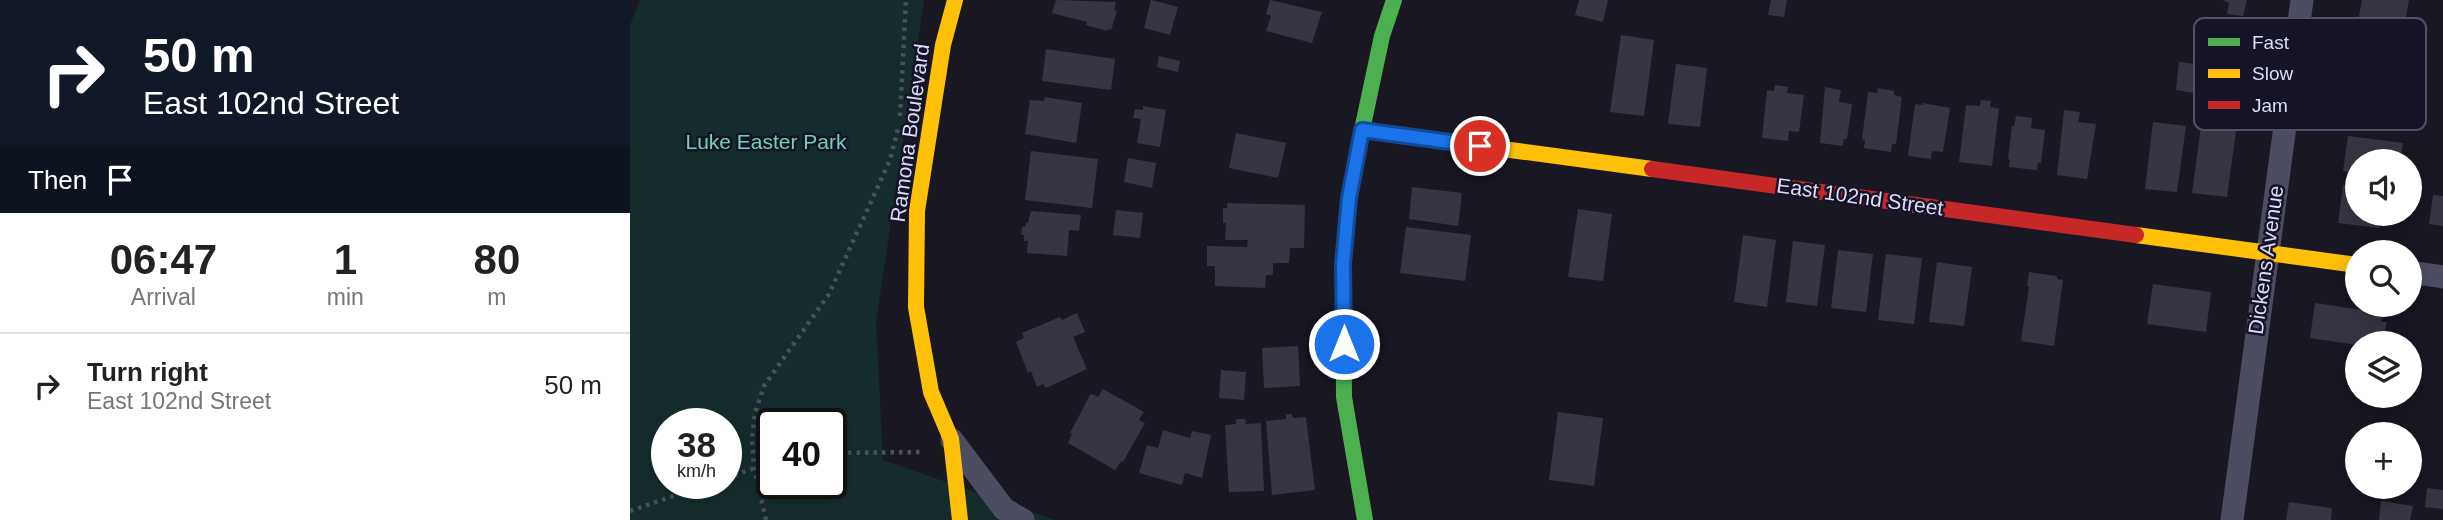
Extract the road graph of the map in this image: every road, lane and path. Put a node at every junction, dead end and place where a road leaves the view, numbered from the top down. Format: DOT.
graph roads {
  1 [pos="906,0"];
  2 [pos="955,0"];
  3 [pos="1394,0"];
  4 [pos="2302,0"];
  5 [pos="2299,18"];
  6 [pos="1362,130"];
  7 [pos="2283,130"];
  8 [pos="2266,252"];
  9 [pos="2345,263"];
  10 [pos="2422,274"];
  11 [pos="2443,277"];
  12 [pos="951,439"];
  13 [pos="923,452"];
  14 [pos="847,453"];
  15 [pos="754,468"];
  16 [pos="742,472"];
  17 [pos="665,499"];
  18 [pos="630,511"];
  19 [pos="766,520"];
  20 [pos="960,520"];
  21 [pos="1023,520"];
  22 [pos="1365,520"];
  23 [pos="2232,520"];
  1 -- 15 [label="path"];
  2 -- 12 [label="street, Ramona Boulevard"];
  3 -- 6 [label="street"];
  4 -- 5 [label="street, Dickens Avenue"];
  6 -- 8 [label="street, East 102nd Street"];
  6 -- 22 [label="street"];
  7 -- 8 [label="street, Dickens Avenue"];
  8 -- 9 [label="street, East 102nd Street"];
  8 -- 23 [label="street, Dickens Avenue"];
  10 -- 11 [label="street"];
  12 -- 20 [label="street, Ramona Boulevard"];
  12 -- 21 [label="street"];
  13 -- 14 [label="path"];
  15 -- 16 [label="path"];
  15 -- 19 [label="path"];
  17 -- 18 [label="path"];
}
